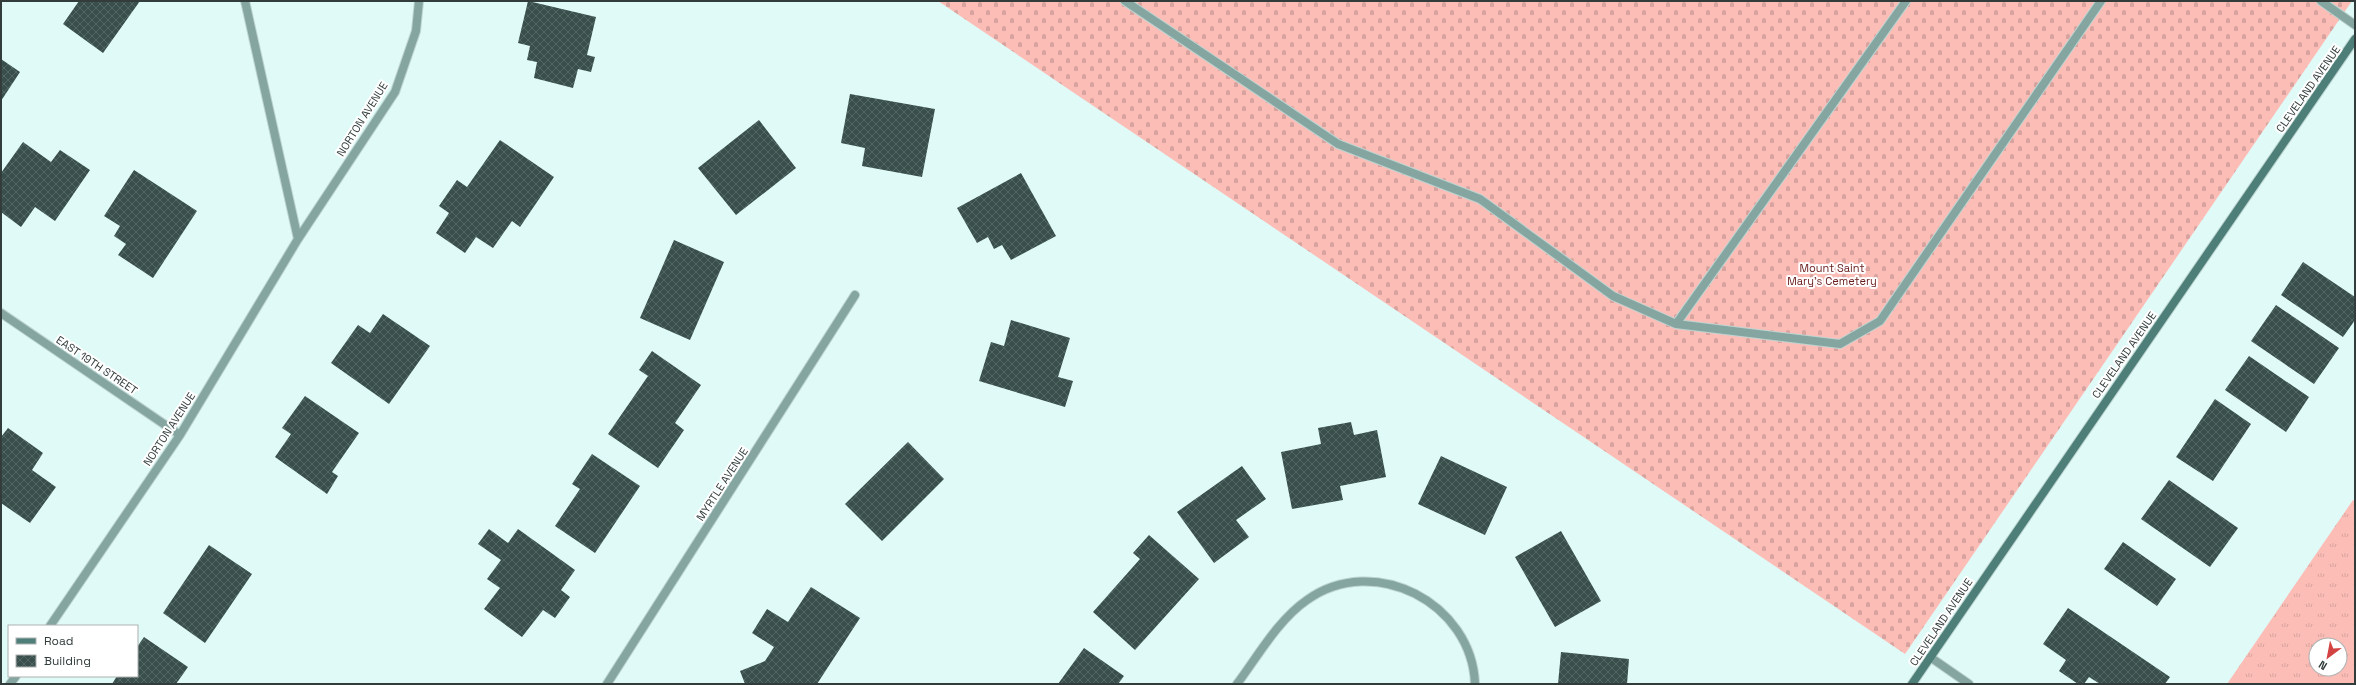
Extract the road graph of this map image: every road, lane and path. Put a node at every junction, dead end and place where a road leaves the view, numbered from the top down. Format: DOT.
graph roads {
  1 [pos="245,1"];
  2 [pos="419,1"];
  3 [pos="1125,1"];
  4 [pos="1906,1"];
  5 [pos="2101,1"];
  6 [pos="2321,1"];
  7 [pos="2355,25"];
  8 [pos="2355,40"];
  9 [pos="2352,50"];
  10 [pos="298,238"];
  11 [pos="855,295"];
  12 [pos="1,313"];
  13 [pos="1676,324"];
  14 [pos="180,435"];
  15 [pos="51,625"];
  16 [pos="1930,657"];
  17 [pos="607,684"];
  18 [pos="1237,684"];
  19 [pos="1475,684"];
  20 [pos="1912,684"];
  21 [pos="1969,684"];
  1 -- 10 [label="street"];
  2 -- 10 [label="street, NORTON AVENUE"];
  3 -- 13 [label="street"];
  4 -- 13 [label="street"];
  5 -- 13 [label="street"];
  6 -- 7 [label="street"];
  8 -- 9 [label="main road, CLEVELAND AVENUE"];
  9 -- 16 [label="main road, CLEVELAND AVENUE"];
  10 -- 14 [label="street, NORTON AVENUE"];
  11 -- 17 [label="street, MYRTLE AVENUE"];
  12 -- 14 [label="street, EAST 19TH STREET"];
  14 -- 15 [label="street, NORTON AVENUE"];
  16 -- 20 [label="main road, CLEVELAND AVENUE"];
  16 -- 21 [label="street"];
  18 -- 19 [label="street"];
}
